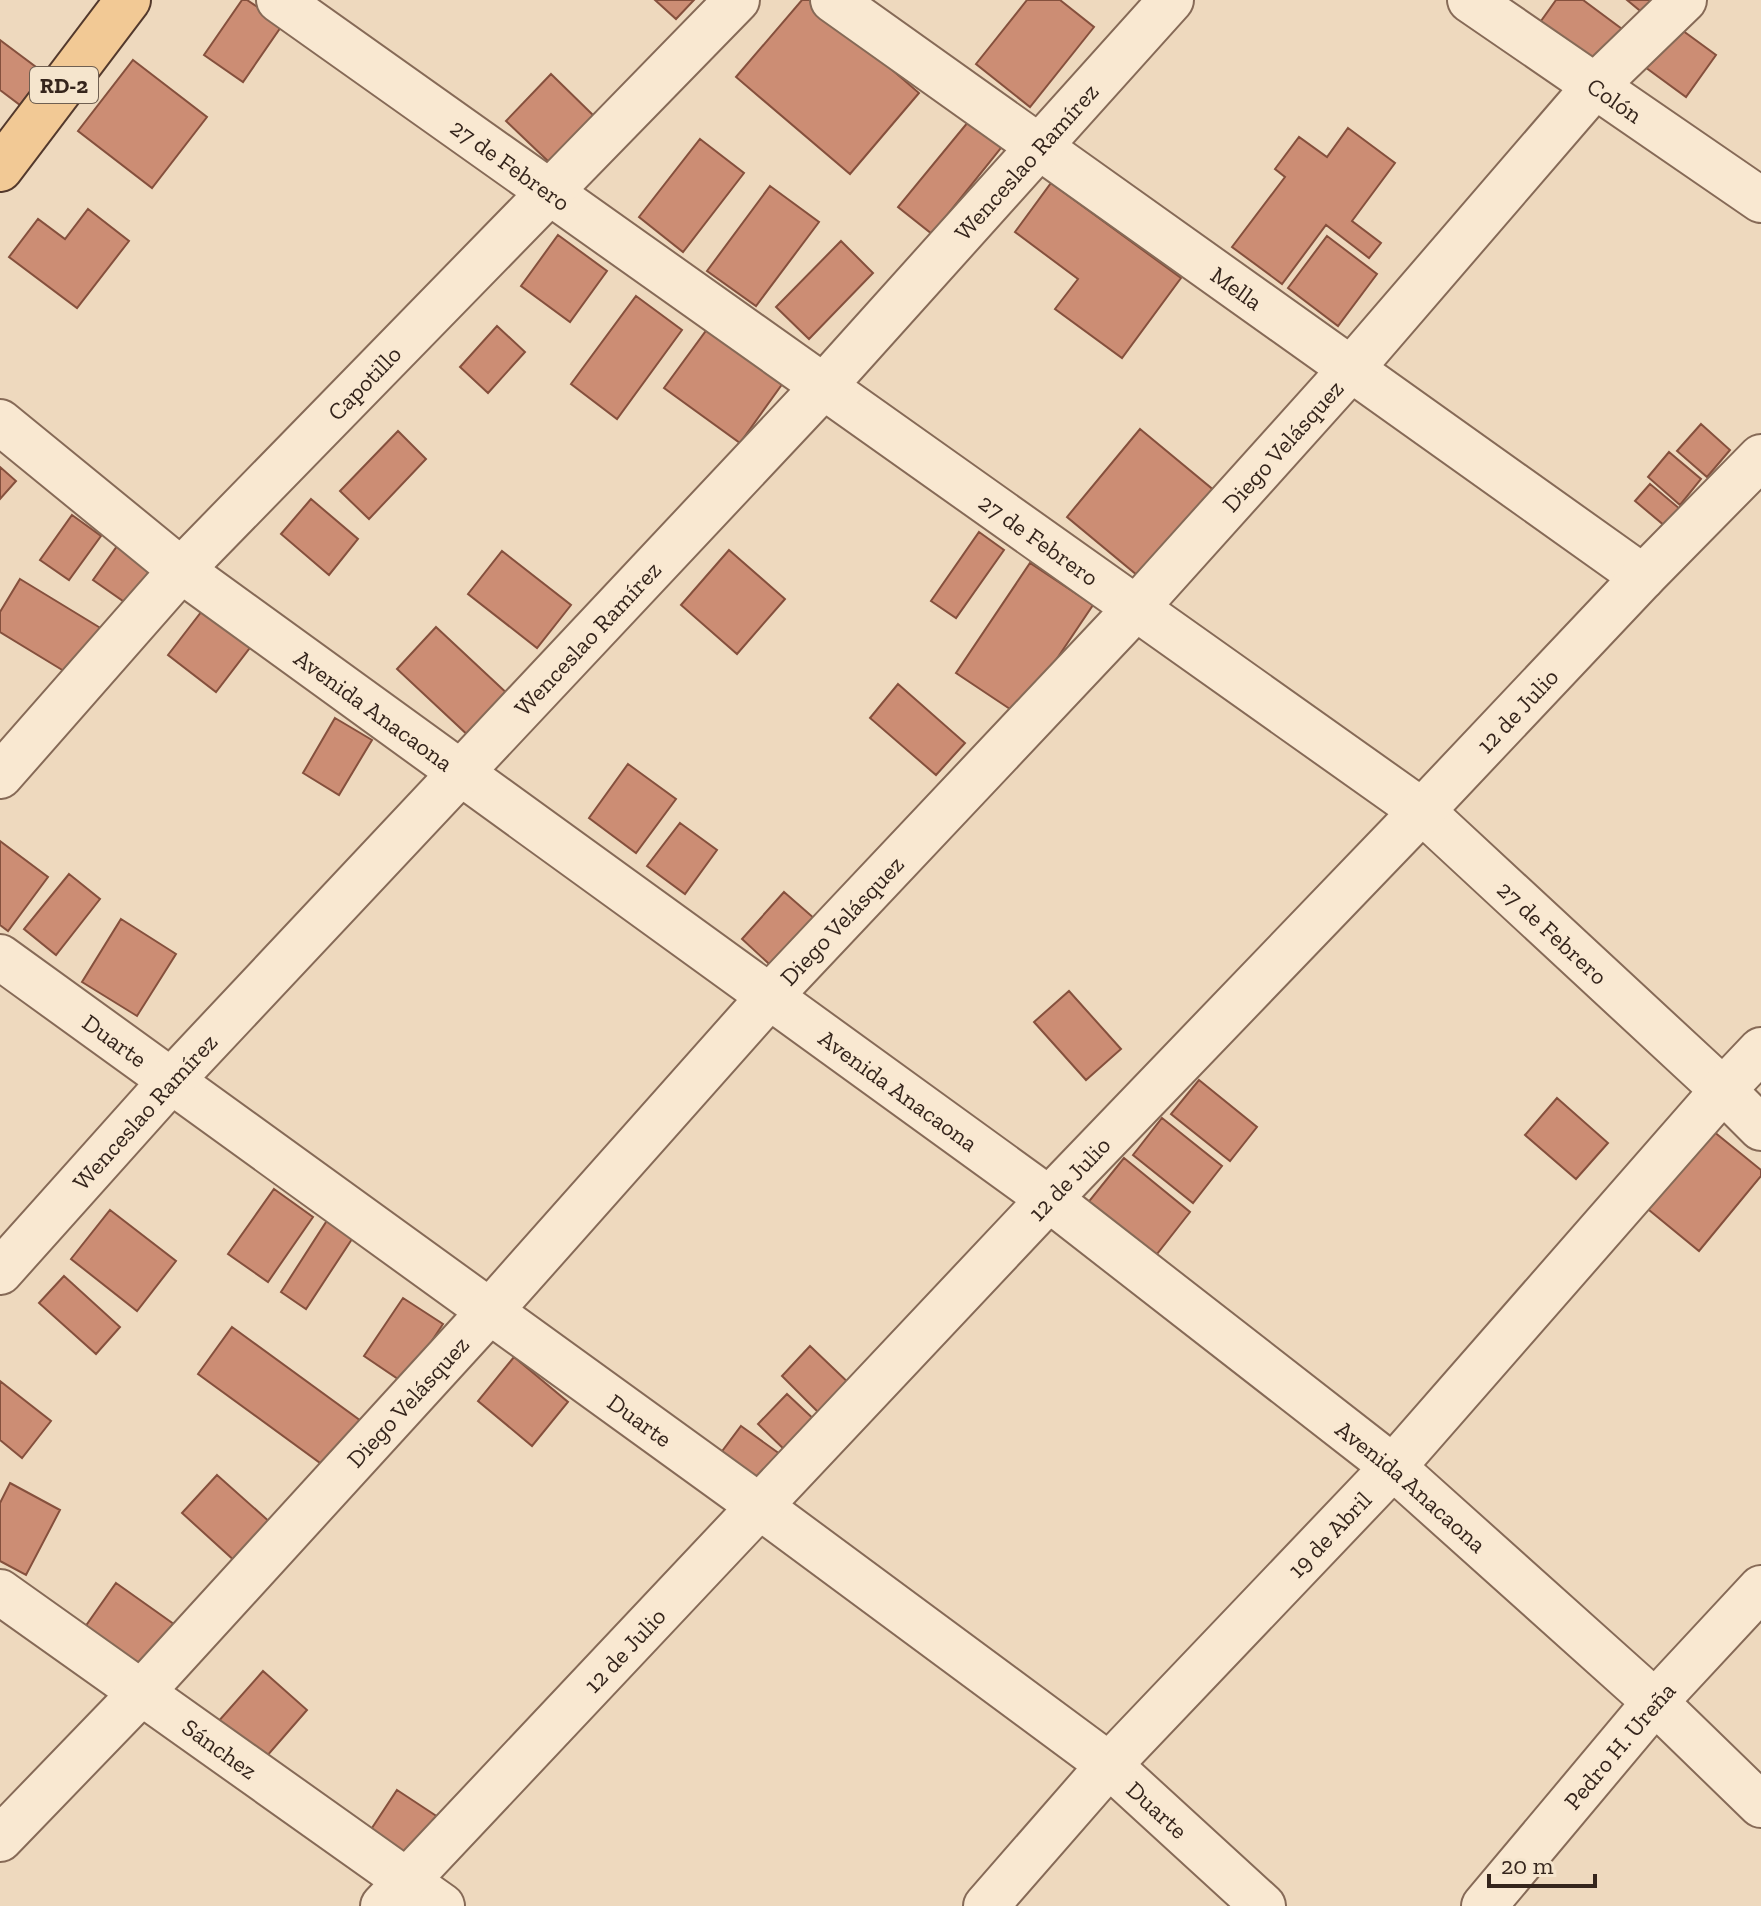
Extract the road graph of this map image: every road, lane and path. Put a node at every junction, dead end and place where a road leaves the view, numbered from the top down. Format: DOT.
graph roads {
  1 [pos="128,0"];
  2 [pos="279,0"];
  3 [pos="737,0"];
  4 [pos="833,0"];
  5 [pos="1171,0"];
  6 [pos="1470,0"];
  7 [pos="1684,0"];
  8 [pos="1595,86"];
  9 [pos="1039,147"];
  10 [pos="0,169"];
  11 [pos="551,193"];
  12 [pos="1761,200"];
  13 [pos="1351,369"];
  14 [pos="823,387"];
  15 [pos="0,422"];
  16 [pos="1761,457"];
  17 [pos="181,570"];
  18 [pos="1643,577"];
  19 [pos="1136,608"];
  20 [pos="461,774"];
  21 [pos="0,776"];
  22 [pos="1422,811"];
  23 [pos="0,957"];
  24 [pos="769,997"];
  25 [pos="1761,1050"];
  26 [pos="171,1081"];
  27 [pos="1723,1090"];
  28 [pos="1761,1128"];
  29 [pos="1049,1199"];
  30 [pos="0,1272"];
  31 [pos="490,1311"];
  32 [pos="1393,1467"];
  33 [pos="759,1506"];
  34 [pos="1761,1588"];
  35 [pos="0,1592"];
  36 [pos="141,1693"];
  37 [pos="1655,1702"];
  38 [pos="1109,1765"];
  39 [pos="1761,1805"];
  40 [pos="0,1839"];
  41 [pos="394,1894"];
  42 [pos="442,1906"];
  43 [pos="986,1906"];
  44 [pos="1263,1906"];
  45 [pos="1484,1906"];
  1 -- 10 [label="main road, RD-2"];
  2 -- 11 [label="street, 27 de Febrero"];
  3 -- 11 [label="street, Capotillo"];
  4 -- 9 [label="street, Mella"];
  5 -- 9 [label="street, Wenceslao Ramírez"];
  6 -- 8 [label="street, Colón"];
  7 -- 8 [label="street, Diego Velásquez"];
  8 -- 12 [label="street, Colón"];
  8 -- 13 [label="street, Diego Velásquez"];
  9 -- 13 [label="street, Mella"];
  9 -- 14 [label="street, Wenceslao Ramírez"];
  11 -- 14 [label="street, 27 de Febrero"];
  11 -- 17 [label="street, Capotillo"];
  13 -- 18 [label="street, Mella"];
  13 -- 19 [label="street, Diego Velásquez"];
  14 -- 19 [label="street, 27 de Febrero"];
  14 -- 20 [label="street, Wenceslao Ramírez"];
  15 -- 17 [label="street, Avenida Anacaona"];
  16 -- 18 [label="street, 12 de Julio"];
  17 -- 20 [label="street, Avenida Anacaona"];
  17 -- 21 [label="street, Capotillo"];
  18 -- 22 [label="street, 12 de Julio"];
  19 -- 22 [label="street, 27 de Febrero"];
  19 -- 24 [label="street, Diego Velásquez"];
  20 -- 24 [label="street, Avenida Anacaona"];
  20 -- 26 [label="street, Wenceslao Ramírez"];
  22 -- 27 [label="street, 27 de Febrero"];
  22 -- 29 [label="street, 12 de Julio"];
  23 -- 26 [label="street, Duarte"];
  24 -- 29 [label="street, Avenida Anacaona"];
  24 -- 31 [label="street, Diego Velásquez"];
  25 -- 27 [label="street, 19 de Abril"];
  26 -- 30 [label="street, Wenceslao Ramírez"];
  26 -- 31 [label="street, Duarte"];
  27 -- 28 [label="street, 27 de Febrero"];
  27 -- 32 [label="street, 19 de Abril"];
  29 -- 32 [label="street, Avenida Anacaona"];
  29 -- 33 [label="street, 12 de Julio"];
  31 -- 33 [label="street, Duarte"];
  31 -- 36 [label="street, Diego Velásquez"];
  32 -- 37 [label="street, Avenida Anacaona"];
  32 -- 38 [label="street, 19 de Abril"];
  33 -- 38 [label="street, Duarte"];
  33 -- 41 [label="street, 12 de Julio"];
  34 -- 37 [label="street, Pedro H. Ureña"];
  35 -- 36 [label="street, Sánchez"];
  36 -- 40 [label="street, Diego Velásquez"];
  36 -- 41 [label="street, Sánchez"];
  37 -- 39 [label="street, Avenida Anacaona"];
  37 -- 45 [label="street, Pedro H. Ureña"];
  38 -- 43 [label="street, 19 de Abril"];
  38 -- 44 [label="street, Duarte"];
  41 -- 42 [label="street, Sánchez"];
}
